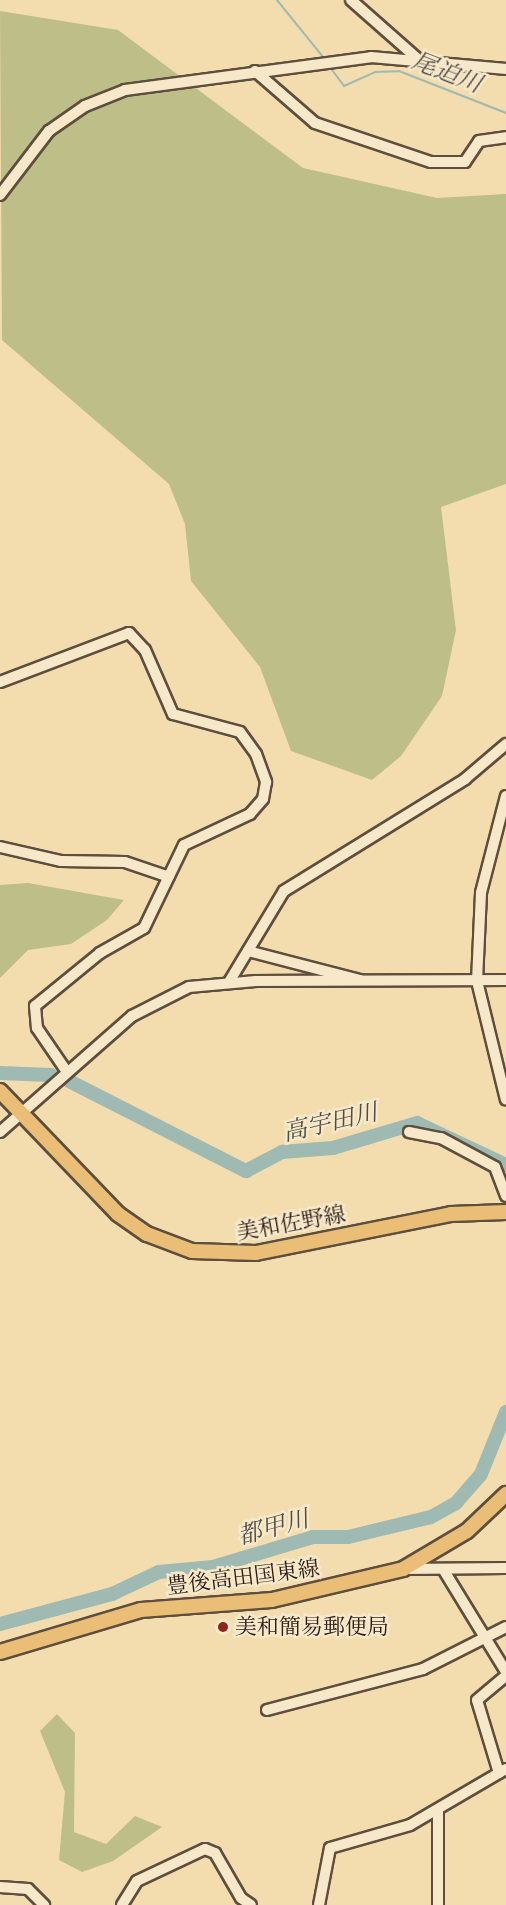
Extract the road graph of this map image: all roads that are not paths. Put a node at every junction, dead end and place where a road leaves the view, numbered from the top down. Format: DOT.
graph roads {
  1 [pos="351,0"];
  2 [pos="419,60"];
  3 [pos="506,69"];
  4 [pos="255,71"];
  5 [pos="506,137"];
  6 [pos="0,195"];
  7 [pos="0,682"];
  8 [pos="506,744"];
  9 [pos="506,796"];
  10 [pos="0,847"];
  11 [pos="169,877"];
  12 [pos="248,951"];
  13 [pos="506,980"];
  14 [pos="361,981"];
  15 [pos="479,981"];
  16 [pos="228,982"];
  17 [pos="67,1072"];
  18 [pos="0,1091"];
  19 [pos="506,1100"];
  20 [pos="22,1112"];
  21 [pos="0,1132"];
  22 [pos="409,1132"];
  23 [pos="506,1196"];
  24 [pos="506,1212"];
  25 [pos="506,1494"];
  26 [pos="506,1568"];
  27 [pos="403,1569"];
  28 [pos="443,1569"];
  29 [pos="506,1627"];
  30 [pos="486,1640"];
  31 [pos="0,1652"];
  32 [pos="506,1674"];
  33 [pos="267,1710"];
  34 [pos="502,1771"];
  35 [pos="438,1811"];
  36 [pos="0,1887"];
  37 [pos="44,1905"];
  38 [pos="122,1905"];
  39 [pos="251,1905"];
  40 [pos="319,1905"];
  41 [pos="438,1905"];
  1 -- 2 [label="street"];
  2 -- 3 [label="street"];
  2 -- 4 [label="street"];
  4 -- 5 [label="street"];
  4 -- 6 [label="street"];
  7 -- 11 [label="street"];
  8 -- 12 [label="street"];
  9 -- 15 [label="street"];
  10 -- 11 [label="street"];
  11 -- 17 [label="street"];
  12 -- 14 [label="street"];
  12 -- 16 [label="street"];
  13 -- 15 [label="street"];
  14 -- 15 [label="street"];
  14 -- 16 [label="street"];
  15 -- 19 [label="street"];
  16 -- 17 [label="street"];
  17 -- 20 [label="street"];
  18 -- 20 [label="main road, 美和佐野線"];
  20 -- 21 [label="street"];
  20 -- 24 [label="main road, 美和佐野線"];
  22 -- 23 [label="street"];
  25 -- 27 [label="main road, 豊後高田国東線"];
  26 -- 28 [label="street"];
  27 -- 28 [label="street"];
  27 -- 31 [label="main road, 豊後高田国東線"];
  28 -- 30 [label="street"];
  29 -- 30 [label="street"];
  30 -- 32 [label="street"];
  30 -- 33 [label="street"];
  32 -- 34 [label="street"];
  34 -- 35 [label="street"];
  35 -- 40 [label="street"];
  35 -- 41 [label="street"];
  36 -- 37 [label="street"];
  38 -- 39 [label="street"];
}
